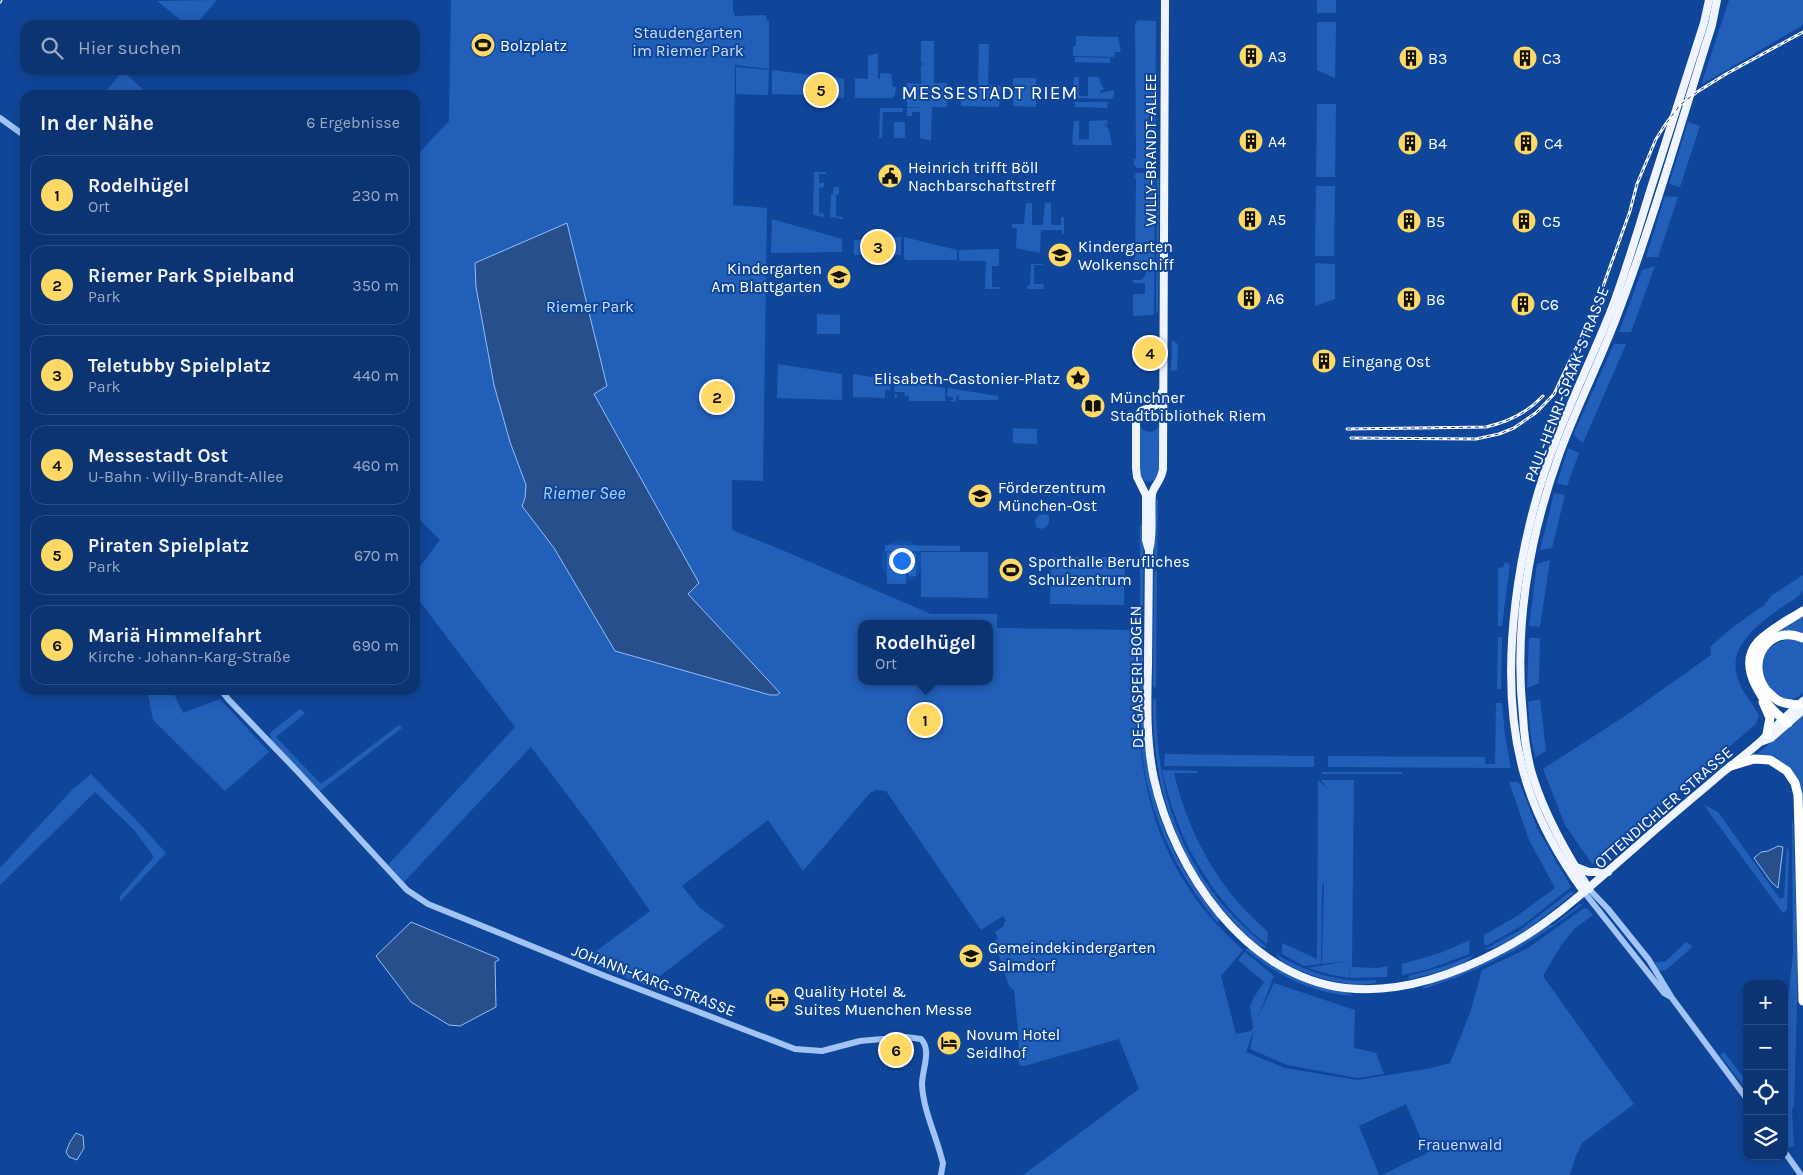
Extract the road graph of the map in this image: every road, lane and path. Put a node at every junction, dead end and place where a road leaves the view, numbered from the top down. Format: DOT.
graph roads {
  1 [pos="1165,0"];
  2 [pos="1709,0"];
  3 [pos="1717,0"];
  4 [pos="0,118"];
  5 [pos="20,132"];
  6 [pos="1162,390"];
  7 [pos="1153,408"];
  8 [pos="1164,419"];
  9 [pos="1141,483"];
  10 [pos="1156,485"];
  11 [pos="1149,551"];
  12 [pos="1803,611"];
  13 [pos="1803,638"];
  14 [pos="1759,691"];
  15 [pos="224,695"];
  16 [pos="1802,705"];
  17 [pos="1785,721"];
  18 [pos="1767,734"];
  19 [pos="1759,743"];
  20 [pos="1731,766"];
  21 [pos="1575,866"];
  22 [pos="1608,872"];
  23 [pos="1586,890"];
  24 [pos="1803,1001"];
  25 [pos="1743,1093"];
  26 [pos="1788,1156"];
  27 [pos="941,1175"];
  28 [pos="1801,1175"];
  1 -- 6 [label="main road, WILLY-BRANDT-ALLEE"];
  2 -- 23 [label="main road, PAUL-HENRI-SPAAK-STRASSE"];
  3 -- 21 [label="main road, PAUL-HENRI-SPAAK-STRASSE"];
  4 -- 5 [label="street"];
  6 -- 7 [label="main road, WILLY-BRANDT-ALLEE"];
  6 -- 8 [label="main road, WILLY-BRANDT-ALLEE"];
  7 -- 8 [label="main road"];
  7 -- 9 [label="main road, WILLY-BRANDT-ALLEE"];
  8 -- 10 [label="main road, WILLY-BRANDT-ALLEE"];
  9 -- 10 [label="main road"];
  9 -- 11 [label="main road, DE-GASPERI-BOGEN"];
  10 -- 11 [label="main road, DE-GASPERI-BOGEN"];
  11 -- 23 [label="main road, DE-GASPERI-BOGEN"];
  12 -- 14 [label="highway"];
  13 -- 16 [label="highway"];
  14 -- 17 [label="highway"];
  14 -- 18 [label="highway"];
  15 -- 27 [label="street, JOHANN-KARG-STRASSE"];
  16 -- 17 [label="main road, OTTENDICHLER STRASSE"];
  17 -- 18 [label="main road, OTTENDICHLER STRASSE"];
  17 -- 19 [label="main road, OTTENDICHLER STRASSE"];
  18 -- 19 [label="main road, OTTENDICHLER STRASSE"];
  19 -- 20 [label="main road, OTTENDICHLER STRASSE"];
  20 -- 22 [label="main road, OTTENDICHLER STRASSE"];
  20 -- 24 [label="highway"];
  21 -- 22 [label="main road"];
  21 -- 23 [label="main road, PAUL-HENRI-SPAAK-STRASSE"];
  22 -- 23 [label="main road, OTTENDICHLER STRASSE"];
  23 -- 25 [label="street"];
  26 -- 28 [label="street"];
}
